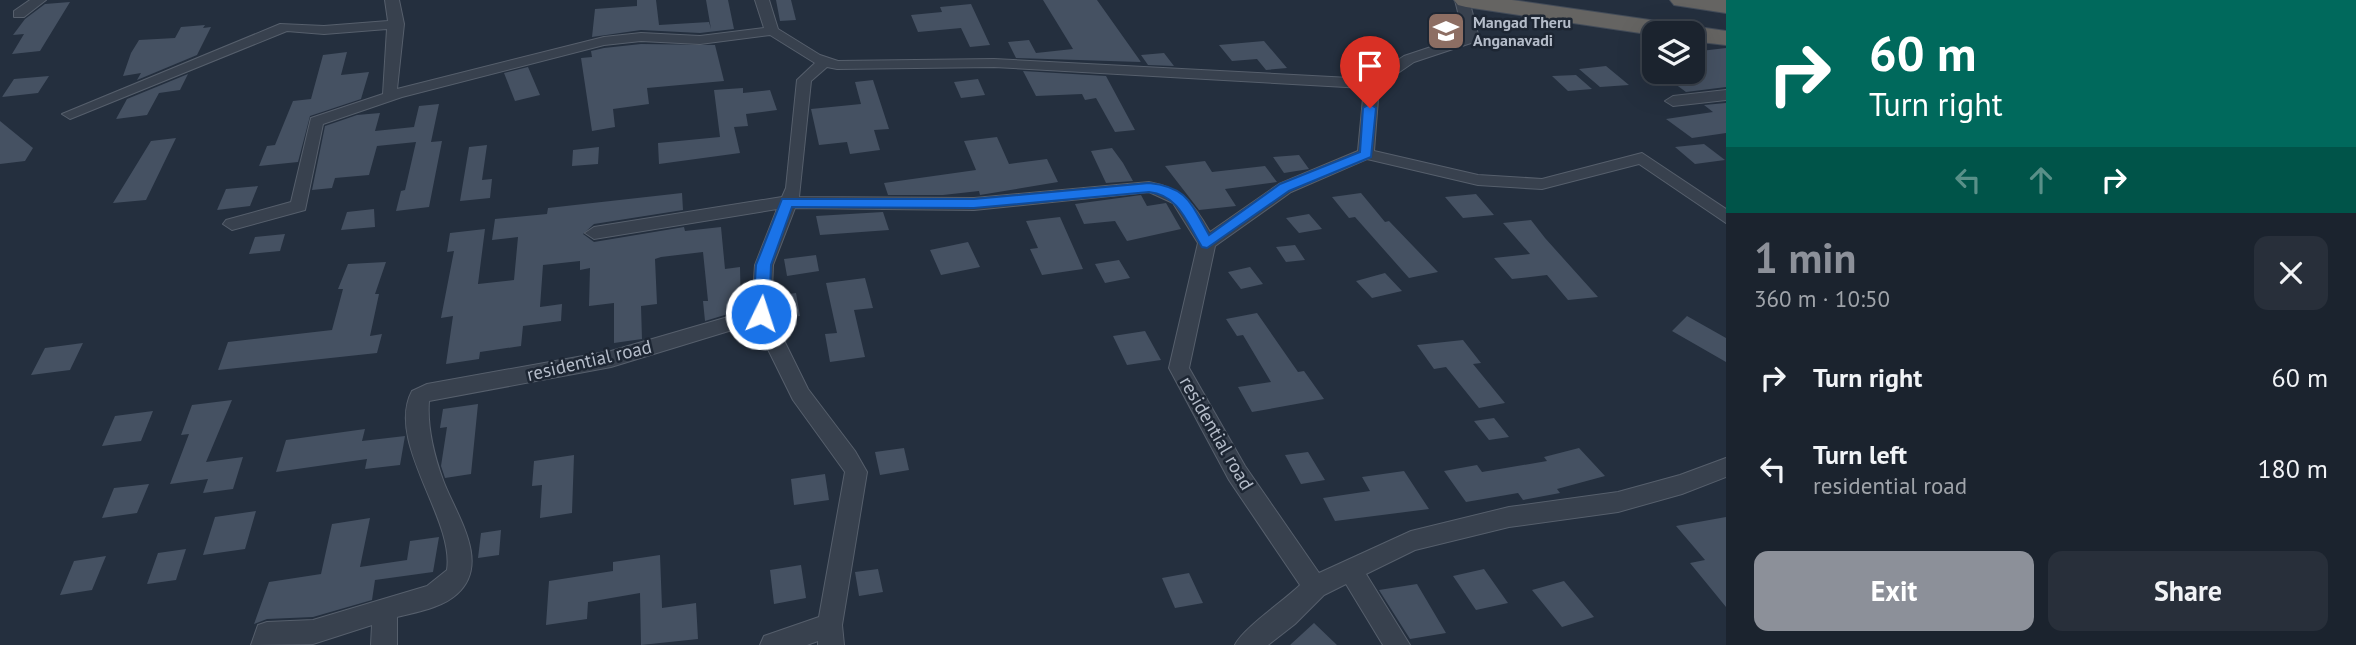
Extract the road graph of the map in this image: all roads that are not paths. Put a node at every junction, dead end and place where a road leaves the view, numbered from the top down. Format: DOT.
graph roads {
  1 [pos="39,0"];
  2 [pos="392,0"];
  3 [pos="762,0"];
  4 [pos="1464,0"];
  5 [pos="1682,0"];
  6 [pos="1721,4"];
  7 [pos="19,14"];
  8 [pos="397,24"];
  9 [pos="1642,27"];
  10 [pos="772,32"];
  11 [pos="1705,36"];
  12 [pos="1726,38"];
  13 [pos="825,61"];
  14 [pos="1372,84"];
  15 [pos="397,94"];
  16 [pos="1726,95"];
  17 [pos="1673,102"];
  18 [pos="70,114"];
  19 [pos="1366,154"];
  20 [pos="787,202"];
  21 [pos="1726,217"];
  22 [pos="232,224"];
  23 [pos="594,233"];
  24 [pos="1207,243"];
  25 [pos="761,314"];
  26 [pos="1726,467"];
  27 [pos="1350,570"];
  28 [pos="1315,587"];
  29 [pos="385,609"];
  30 [pos="831,635"];
  31 [pos="264,645"];
  32 [pos="384,645"];
  33 [pos="773,645"];
  34 [pos="1248,645"];
  35 [pos="1397,645"];
  1 -- 7 [label="street"];
  2 -- 8 [label="street"];
  3 -- 10 [label="street"];
  4 -- 9 [label="highway"];
  4 -- 14 [label="street"];
  5 -- 6 [label="highway"];
  8 -- 15 [label="street"];
  8 -- 18 [label="street"];
  10 -- 13 [label="street"];
  10 -- 15 [label="street"];
  11 -- 12 [label="highway"];
  13 -- 14 [label="street"];
  13 -- 20 [label="street"];
  14 -- 19 [label="street"];
  15 -- 22 [label="street"];
  16 -- 17 [label="street"];
  19 -- 21 [label="street"];
  19 -- 24 [label="street"];
  20 -- 23 [label="street"];
  20 -- 24 [label="street"];
  20 -- 25 [label="street"];
  24 -- 28 [label="street, residential road"];
  25 -- 29 [label="street, residential road"];
  25 -- 30 [label="street"];
  26 -- 27 [label="street"];
  27 -- 28 [label="street"];
  27 -- 35 [label="street"];
  28 -- 34 [label="street"];
  29 -- 31 [label="street"];
  29 -- 32 [label="street"];
  30 -- 33 [label="street"];
}
